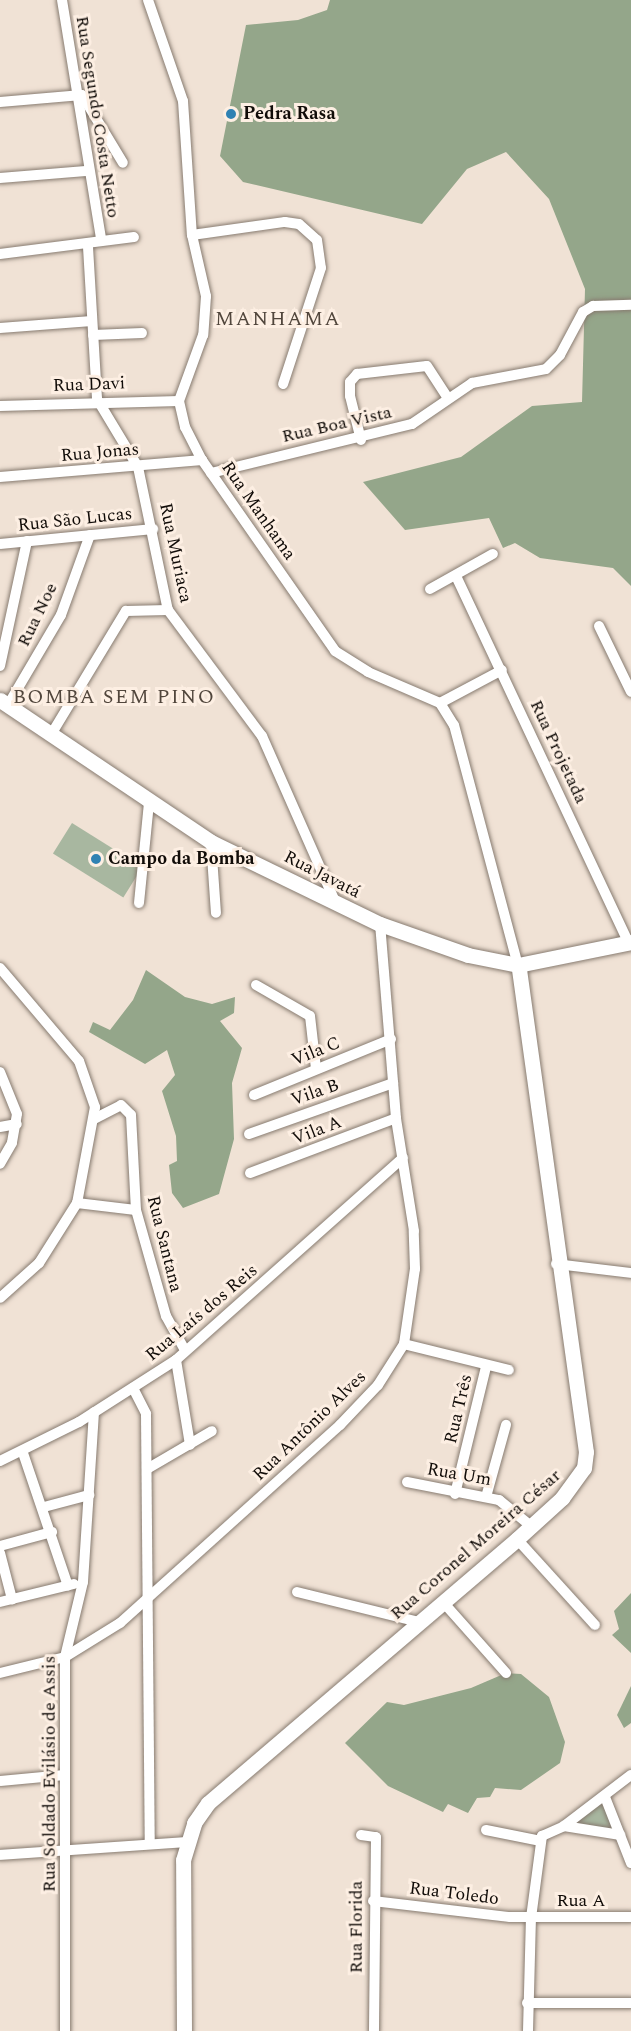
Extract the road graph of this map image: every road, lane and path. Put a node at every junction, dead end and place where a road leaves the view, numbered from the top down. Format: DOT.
graph roads {
  1 [pos="62,0"];
  2 [pos="148,0"];
  3 [pos="76,96"];
  4 [pos="0,102"];
  5 [pos="123,163"];
  6 [pos="86,171"];
  7 [pos="0,178"];
  8 [pos="192,235"];
  9 [pos="134,237"];
  10 [pos="100,239"];
  11 [pos="88,247"];
  12 [pos="0,254"];
  13 [pos="631,305"];
  14 [pos="92,321"];
  15 [pos="0,328"];
  16 [pos="142,333"];
  17 [pos="93,335"];
  18 [pos="283,384"];
  19 [pos="447,397"];
  20 [pos="97,399"];
  21 [pos="179,400"];
  22 [pos="0,406"];
  23 [pos="361,440"];
  24 [pos="202,460"];
  25 [pos="138,467"];
  26 [pos="211,473"];
  27 [pos="0,477"];
  28 [pos="153,529"];
  29 [pos="90,535"];
  30 [pos="27,541"];
  31 [pos="0,544"];
  32 [pos="493,554"];
  33 [pos="456,576"];
  34 [pos="430,590"];
  35 [pos="168,610"];
  36 [pos="599,626"];
  37 [pos="0,666"];
  38 [pos="502,670"];
  39 [pos="631,692"];
  40 [pos="4,702"];
  41 [pos="440,703"];
  42 [pos="52,733"];
  43 [pos="149,802"];
  44 [pos="211,842"];
  45 [pos="139,903"];
  46 [pos="337,906"];
  47 [pos="216,913"];
  48 [pos="380,924"];
  49 [pos="630,942"];
  50 [pos="518,965"];
  51 [pos="0,968"];
  52 [pos="256,985"];
  53 [pos="391,1039"];
  54 [pos="316,1069"];
  55 [pos="0,1072"];
  56 [pos="393,1083"];
  57 [pos="254,1095"];
  58 [pos="396,1118"];
  59 [pos="94,1119"];
  60 [pos="16,1124"];
  61 [pos="0,1127"];
  62 [pos="249,1134"];
  63 [pos="403,1158"];
  64 [pos="0,1164"];
  65 [pos="250,1173"];
  66 [pos="77,1203"];
  67 [pos="136,1210"];
  68 [pos="556,1264"];
  69 [pos="631,1273"];
  70 [pos="0,1298"];
  71 [pos="404,1344"];
  72 [pos="185,1350"];
  73 [pos="176,1360"];
  74 [pos="486,1366"];
  75 [pos="509,1370"];
  76 [pos="133,1388"];
  77 [pos="94,1412"];
  78 [pos="506,1425"];
  79 [pos="212,1431"];
  80 [pos="190,1445"];
  81 [pos="23,1453"];
  82 [pos="0,1461"];
  83 [pos="147,1469"];
  84 [pos="407,1482"];
  85 [pos="455,1494"];
  86 [pos="89,1495"];
  87 [pos="486,1497"];
  88 [pos="44,1507"];
  89 [pos="531,1526"];
  90 [pos="52,1532"];
  91 [pos="517,1539"];
  92 [pos="0,1546"];
  93 [pos="0,1553"];
  94 [pos="83,1582"];
  95 [pos="68,1586"];
  96 [pos="297,1592"];
  97 [pos="148,1598"];
  98 [pos="12,1599"];
  99 [pos="0,1602"];
  100 [pos="443,1602"];
  101 [pos="419,1622"];
  102 [pos="595,1625"];
  103 [pos="65,1657"];
  104 [pos="0,1673"];
  105 [pos="506,1673"];
  106 [pos="631,1775"];
  107 [pos="65,1776"];
  108 [pos="0,1781"];
  109 [pos="605,1797"];
  110 [pos="559,1827"];
  111 [pos="486,1830"];
  112 [pos="361,1835"];
  113 [pos="620,1835"];
  114 [pos="541,1841"];
  115 [pos="186,1842"];
  116 [pos="150,1843"];
  117 [pos="66,1849"];
  118 [pos="0,1855"];
  119 [pos="631,1863"];
  120 [pos="373,1901"];
  121 [pos="631,1917"];
  122 [pos="531,1918"];
  123 [pos="527,2003"];
  124 [pos="631,2003"];
  125 [pos="65,2031"];
  126 [pos="184,2031"];
  127 [pos="374,2031"];
  128 [pos="528,2031"];
  1 -- 3 [label="street, Rua Segundo Costa Netto"];
  2 -- 8 [label="street"];
  3 -- 4 [label="street"];
  3 -- 5 [label="street"];
  3 -- 6 [label="street, Rua Segundo Costa Netto"];
  6 -- 7 [label="street"];
  6 -- 10 [label="street, Rua Segundo Costa Netto"];
  8 -- 18 [label="street"];
  8 -- 21 [label="street"];
  9 -- 10 [label="street"];
  10 -- 11 [label="street"];
  11 -- 12 [label="street"];
  11 -- 14 [label="street, Rua Muriaca"];
  13 -- 19 [label="street, Rua Boa Vista"];
  14 -- 15 [label="street"];
  14 -- 17 [label="street, Rua Muriaca"];
  16 -- 17 [label="street"];
  17 -- 20 [label="street, Rua Muriaca"];
  19 -- 23 [label="street, Rua Boa Vista"];
  19 -- 23 [label="street"];
  20 -- 21 [label="street, Rua Davi"];
  20 -- 22 [label="street, Rua Davi"];
  20 -- 25 [label="street, Rua Muriaca"];
  21 -- 24 [label="street, Rua Manhama"];
  23 -- 26 [label="street, Rua Boa Vista"];
  24 -- 25 [label="street, Rua Jonas"];
  24 -- 26 [label="street, Rua Manhama"];
  25 -- 27 [label="street, Rua Jonas"];
  25 -- 28 [label="street, Rua Muriaca"];
  26 -- 41 [label="street, Rua Manhama"];
  28 -- 29 [label="street, Rua São Lucas"];
  28 -- 35 [label="street, Rua Muriaca"];
  29 -- 30 [label="street, Rua São Lucas"];
  29 -- 40 [label="street, Rua Noe"];
  30 -- 31 [label="street, Rua São Lucas"];
  30 -- 37 [label="street"];
  32 -- 33 [label="street"];
  33 -- 34 [label="street"];
  33 -- 38 [label="street, Rua Projetada"];
  35 -- 42 [label="street"];
  35 -- 46 [label="street, Rua Muriaca"];
  36 -- 39 [label="street"];
  38 -- 41 [label="street"];
  38 -- 49 [label="street, Rua Projetada"];
  40 -- 42 [label="street, Rua Javatá"];
  41 -- 50 [label="street"];
  42 -- 43 [label="street, Rua Javatá"];
  43 -- 44 [label="street, Rua Javatá"];
  43 -- 45 [label="street"];
  44 -- 46 [label="street, Rua Javatá"];
  44 -- 47 [label="street"];
  46 -- 48 [label="street, Rua Javatá"];
  48 -- 50 [label="street, Rua Javatá"];
  48 -- 53 [label="street, Rua Antônio Alves"];
  49 -- 50 [label="street, Rua Javatá"];
  50 -- 68 [label="street, Rua Coronel Moreira César"];
  51 -- 59 [label="street"];
  52 -- 54 [label="street"];
  53 -- 54 [label="street, Vila C"];
  53 -- 56 [label="street, Rua Antônio Alves"];
  54 -- 57 [label="street, Vila C"];
  55 -- 60 [label="street"];
  56 -- 58 [label="street, Rua Antônio Alves"];
  56 -- 62 [label="street, Vila B"];
  58 -- 63 [label="street, Rua Antônio Alves"];
  58 -- 65 [label="street, Vila A"];
  59 -- 66 [label="street"];
  59 -- 67 [label="street, Rua Santana"];
  60 -- 61 [label="street"];
  60 -- 64 [label="street"];
  63 -- 71 [label="street, Rua Antônio Alves"];
  63 -- 72 [label="street, Rua Laís dos Reis"];
  66 -- 67 [label="street"];
  66 -- 70 [label="street"];
  67 -- 72 [label="street, Rua Santana"];
  68 -- 69 [label="street"];
  68 -- 89 [label="street, Rua Coronel Moreira César"];
  71 -- 74 [label="street"];
  71 -- 97 [label="street, Rua Antônio Alves"];
  72 -- 73 [label="street, Rua Laís dos Reis"];
  73 -- 76 [label="street, Rua Laís dos Reis"];
  73 -- 80 [label="street"];
  74 -- 75 [label="street"];
  74 -- 85 [label="street, Rua Três"];
  76 -- 77 [label="street, Rua Laís dos Reis"];
  76 -- 83 [label="street"];
  77 -- 81 [label="street, Rua Laís dos Reis"];
  77 -- 86 [label="street, Rua Soldado Evilásio de Assis"];
  78 -- 87 [label="street"];
  79 -- 80 [label="street"];
  80 -- 83 [label="street"];
  81 -- 82 [label="street, Rua Laís dos Reis"];
  81 -- 88 [label="street"];
  83 -- 97 [label="street"];
  84 -- 85 [label="street, Rua Um"];
  85 -- 87 [label="street, Rua Um"];
  86 -- 88 [label="street"];
  86 -- 94 [label="street, Rua Soldado Evilásio de Assis"];
  87 -- 89 [label="street, Rua Um"];
  88 -- 90 [label="street"];
  89 -- 91 [label="street, Rua Coronel Moreira César"];
  90 -- 92 [label="street"];
  90 -- 95 [label="street"];
  91 -- 100 [label="street, Rua Coronel Moreira César"];
  91 -- 102 [label="street"];
  93 -- 98 [label="street"];
  94 -- 95 [label="street"];
  94 -- 103 [label="street, Rua Soldado Evilásio de Assis"];
  95 -- 98 [label="street"];
  96 -- 101 [label="street"];
  97 -- 103 [label="street, Rua Antônio Alves"];
  97 -- 116 [label="street"];
  98 -- 99 [label="street"];
  100 -- 101 [label="street, Rua Coronel Moreira César"];
  100 -- 105 [label="street"];
  101 -- 115 [label="street, Rua Coronel Moreira César"];
  103 -- 104 [label="street, Rua Antônio Alves"];
  103 -- 107 [label="street, Rua Soldado Evilásio de Assis"];
  106 -- 109 [label="street"];
  107 -- 108 [label="street"];
  107 -- 117 [label="street, Rua Soldado Evilásio de Assis"];
  109 -- 110 [label="street"];
  109 -- 113 [label="street"];
  110 -- 113 [label="street"];
  110 -- 114 [label="street"];
  111 -- 114 [label="street"];
  112 -- 120 [label="street, Rua Florida"];
  113 -- 119 [label="street"];
  114 -- 122 [label="street"];
  115 -- 116 [label="street"];
  115 -- 126 [label="street, Rua Coronel Moreira César"];
  116 -- 117 [label="street"];
  117 -- 118 [label="street"];
  117 -- 125 [label="street, Rua Soldado Evilásio de Assis"];
  120 -- 122 [label="street, Rua Toledo"];
  120 -- 127 [label="street, Rua Florida"];
  121 -- 122 [label="street, Rua A"];
  122 -- 123 [label="street"];
  123 -- 124 [label="street"];
  123 -- 128 [label="street"];
}
